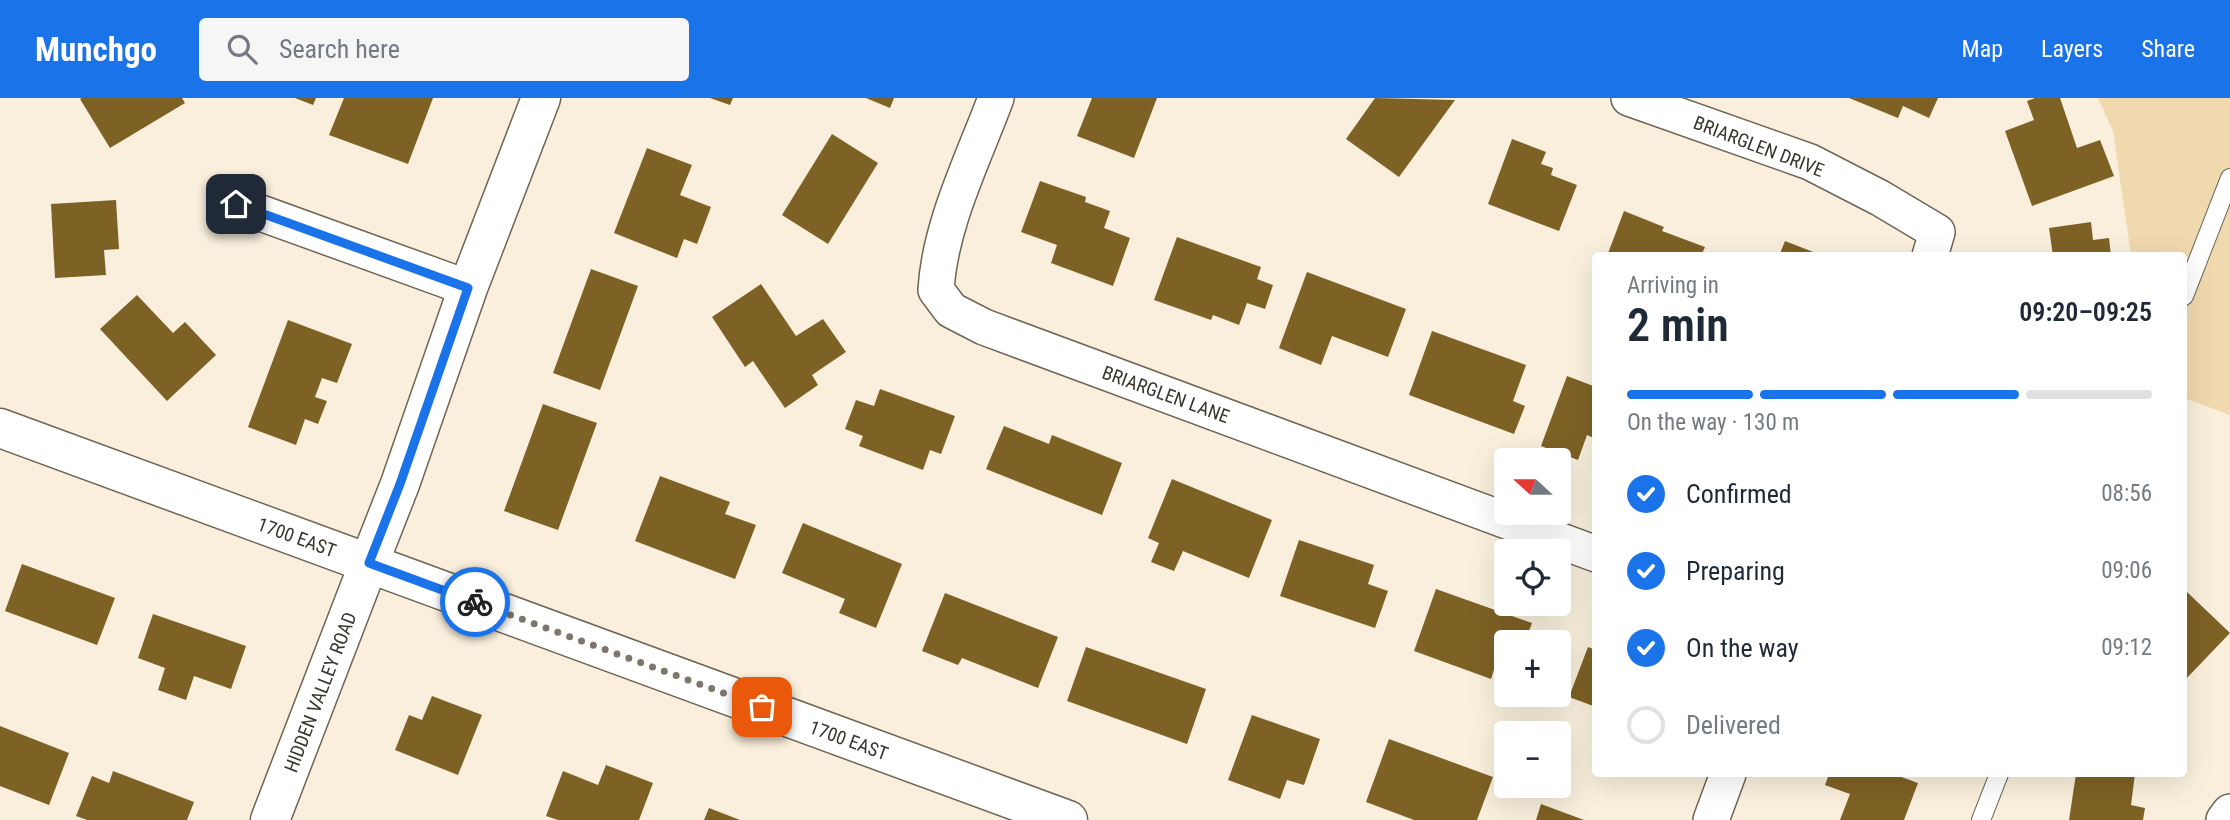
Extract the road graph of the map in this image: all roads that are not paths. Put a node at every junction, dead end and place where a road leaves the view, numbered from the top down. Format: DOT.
graph roads {
  1 [pos="541,98"];
  2 [pos="996,98"];
  3 [pos="1629,98"];
  4 [pos="2230,178"];
  5 [pos="236,204"];
  6 [pos="1931,252"];
  7 [pos="468,288"];
  8 [pos="2187,288"];
  9 [pos="0,428"];
  10 [pos="1592,553"];
  11 [pos="369,563"];
  12 [pos="1727,777"];
  13 [pos="1998,777"];
  14 [pos="2230,812"];
  15 [pos="270,820"];
  16 [pos="1068,820"];
  17 [pos="1711,820"];
  18 [pos="1981,820"];
  19 [pos="2224,820"];
  1 -- 7 [label="main road, HIDDEN VALLEY ROAD"];
  2 -- 10 [label="street, BRIARGLEN LANE"];
  3 -- 6 [label="street, BRIARGLEN DRIVE"];
  4 -- 8 [label="lane"];
  5 -- 7 [label="street"];
  7 -- 11 [label="main road, HIDDEN VALLEY ROAD"];
  9 -- 11 [label="main road, 1700 EAST"];
  11 -- 15 [label="main road, HIDDEN VALLEY ROAD"];
  11 -- 16 [label="main road, 1700 EAST"];
  12 -- 17 [label="street"];
  13 -- 18 [label="lane"];
  14 -- 19 [label="street"];
}
